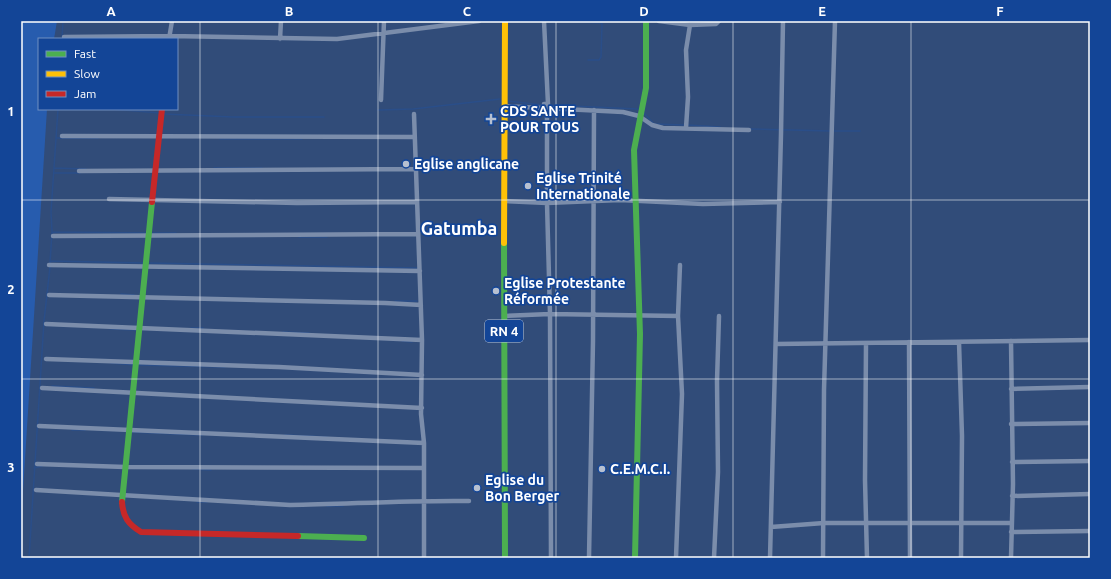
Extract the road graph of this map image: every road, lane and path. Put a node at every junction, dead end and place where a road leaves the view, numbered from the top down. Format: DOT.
graph roads {
  1 [pos="172,21"];
  2 [pos="281,21"];
  3 [pos="384,21"];
  4 [pos="479,21"];
  5 [pos="505,21"];
  6 [pos="544,21"];
  7 [pos="646,21"];
  8 [pos="659,21"];
  9 [pos="719,21"];
  10 [pos="782,21"];
  11 [pos="835,21"];
  12 [pos="671,22"];
  13 [pos="690,25"];
  14 [pos="384,33"];
  15 [pos="64,37"];
  16 [pos="169,38"];
  17 [pos="178,38"];
  18 [pos="280,39"];
  19 [pos="382,100"];
  20 [pos="504,106"];
  21 [pos="545,106"];
  22 [pos="162,110"];
  23 [pos="594,110"];
  24 [pos="640,112"];
  25 [pos="414,114"];
  26 [pos="686,126"];
  27 [pos="749,130"];
  28 [pos="62,136"];
  29 [pos="159,136"];
  30 [pos="415,137"];
  31 [pos="415,169"];
  32 [pos="79,171"];
  33 [pos="154,171"];
  34 [pos="109,199"];
  35 [pos="152,201"];
  36 [pos="504,201"];
  37 [pos="417,202"];
  38 [pos="594,202"];
  39 [pos="634,202"];
  40 [pos="780,202"];
  41 [pos="547,203"];
  42 [pos="418,234"];
  43 [pos="150,235"];
  44 [pos="53,236"];
  45 [pos="50,265"];
  46 [pos="680,265"];
  47 [pos="145,267"];
  48 [pos="420,271"];
  49 [pos="49,294"];
  50 [pos="142,297"];
  51 [pos="421,305"];
  52 [pos="550,314"];
  53 [pos="639,315"];
  54 [pos="504,316"];
  55 [pos="593,316"];
  56 [pos="678,316"];
  57 [pos="719,316"];
  58 [pos="46,324"];
  59 [pos="139,328"];
  60 [pos="422,340"];
  61 [pos="1090,340"];
  62 [pos="1011,341"];
  63 [pos="908,342"];
  64 [pos="960,342"];
  65 [pos="825,343"];
  66 [pos="776,344"];
  67 [pos="866,344"];
  68 [pos="46,359"];
  69 [pos="137,363"];
  70 [pos="422,375"];
  71 [pos="1090,387"];
  72 [pos="42,388"];
  73 [pos="1011,389"];
  74 [pos="134,393"];
  75 [pos="422,408"];
  76 [pos="1090,423"];
  77 [pos="1011,424"];
  78 [pos="40,426"];
  79 [pos="129,430"];
  80 [pos="424,443"];
  81 [pos="1090,461"];
  82 [pos="1012,462"];
  83 [pos="38,464"];
  84 [pos="125,467"];
  85 [pos="424,468"];
  86 [pos="36,490"];
  87 [pos="1090,494"];
  88 [pos="122,495"];
  89 [pos="1012,496"];
  90 [pos="423,500"];
  91 [pos="469,502"];
  92 [pos="961,522"];
  93 [pos="824,523"];
  94 [pos="910,523"];
  95 [pos="1011,523"];
  96 [pos="867,524"];
  97 [pos="771,527"];
  98 [pos="1090,531"];
  99 [pos="1011,532"];
  100 [pos="364,538"];
  101 [pos="424,558"];
  102 [pos="505,558"];
  103 [pos="550,558"];
  104 [pos="589,558"];
  105 [pos="635,558"];
  106 [pos="676,558"];
  107 [pos="714,558"];
  108 [pos="770,558"];
  109 [pos="823,558"];
  110 [pos="867,558"];
  111 [pos="910,558"];
  112 [pos="961,558"];
  113 [pos="1011,558"];
  1 -- 16 [label="street"];
  2 -- 18 [label="street"];
  3 -- 14 [label="street"];
  4 -- 14 [label="street"];
  5 -- 20 [label="street, RN 4"];
  6 -- 21 [label="street"];
  7 -- 24 [label="street"];
  8 -- 12 [label="street"];
  9 -- 13 [label="street"];
  10 -- 40 [label="street"];
  11 -- 65 [label="street"];
  12 -- 13 [label="street"];
  13 -- 26 [label="street"];
  14 -- 18 [label="street"];
  14 -- 19 [label="street"];
  15 -- 16 [label="street"];
  17 -- 18 [label="street"];
  20 -- 21 [label="street"];
  20 -- 36 [label="street, RN 4"];
  21 -- 23 [label="street"];
  21 -- 41 [label="street"];
  22 -- 29 [label="street"];
  23 -- 24 [label="street"];
  23 -- 38 [label="street"];
  24 -- 26 [label="street"];
  24 -- 39 [label="street"];
  25 -- 30 [label="street"];
  26 -- 27 [label="street"];
  28 -- 29 [label="street"];
  29 -- 30 [label="street"];
  29 -- 33 [label="street"];
  30 -- 31 [label="street"];
  31 -- 33 [label="street"];
  31 -- 37 [label="street"];
  32 -- 33 [label="street"];
  33 -- 35 [label="street"];
  34 -- 35 [label="street"];
  35 -- 37 [label="street"];
  35 -- 43 [label="street"];
  36 -- 41 [label="street"];
  36 -- 54 [label="street, RN 4"];
  37 -- 42 [label="street"];
  38 -- 39 [label="street"];
  38 -- 41 [label="street"];
  38 -- 55 [label="street"];
  39 -- 40 [label="street"];
  39 -- 53 [label="street"];
  40 -- 66 [label="street"];
  41 -- 52 [label="street"];
  42 -- 43 [label="street"];
  42 -- 48 [label="street"];
  43 -- 44 [label="street"];
  43 -- 47 [label="street"];
  45 -- 47 [label="street"];
  46 -- 56 [label="street"];
  47 -- 48 [label="street"];
  47 -- 50 [label="street"];
  48 -- 51 [label="street"];
  49 -- 50 [label="street"];
  50 -- 51 [label="street"];
  50 -- 59 [label="street"];
  51 -- 60 [label="street"];
  52 -- 54 [label="street"];
  52 -- 55 [label="street"];
  52 -- 103 [label="street"];
  53 -- 55 [label="street"];
  53 -- 56 [label="street"];
  53 -- 105 [label="street"];
  54 -- 102 [label="street, RN 4"];
  55 -- 104 [label="street"];
  56 -- 106 [label="street"];
  57 -- 107 [label="street"];
  58 -- 59 [label="street"];
  59 -- 60 [label="street"];
  59 -- 69 [label="street"];
  60 -- 70 [label="street"];
  61 -- 62 [label="street"];
  62 -- 64 [label="street"];
  62 -- 73 [label="street"];
  63 -- 64 [label="street"];
  63 -- 67 [label="street"];
  63 -- 94 [label="street"];
  64 -- 92 [label="street"];
  65 -- 66 [label="street"];
  65 -- 67 [label="street"];
  65 -- 93 [label="street"];
  66 -- 97 [label="street"];
  67 -- 96 [label="street"];
  68 -- 69 [label="street"];
  69 -- 70 [label="street"];
  69 -- 74 [label="street"];
  70 -- 75 [label="street"];
  71 -- 73 [label="street"];
  72 -- 74 [label="street"];
  73 -- 77 [label="street"];
  74 -- 75 [label="street"];
  74 -- 79 [label="street"];
  75 -- 80 [label="street"];
  76 -- 77 [label="street"];
  77 -- 82 [label="street"];
  78 -- 79 [label="street"];
  79 -- 80 [label="street"];
  79 -- 84 [label="street"];
  80 -- 85 [label="street"];
  81 -- 82 [label="street"];
  82 -- 89 [label="street"];
  83 -- 84 [label="street"];
  84 -- 85 [label="street"];
  84 -- 88 [label="street"];
  85 -- 90 [label="street"];
  86 -- 88 [label="street"];
  87 -- 89 [label="street"];
  88 -- 90 [label="street"];
  88 -- 100 [label="street"];
  89 -- 95 [label="street"];
  90 -- 91 [label="street"];
  90 -- 101 [label="street"];
  92 -- 94 [label="street"];
  92 -- 95 [label="street"];
  92 -- 112 [label="street"];
  93 -- 96 [label="street"];
  93 -- 97 [label="street"];
  93 -- 109 [label="street"];
  94 -- 96 [label="street"];
  94 -- 111 [label="street"];
  95 -- 99 [label="street"];
  96 -- 110 [label="street"];
  97 -- 108 [label="street"];
  98 -- 99 [label="street"];
  99 -- 113 [label="street"];
}
